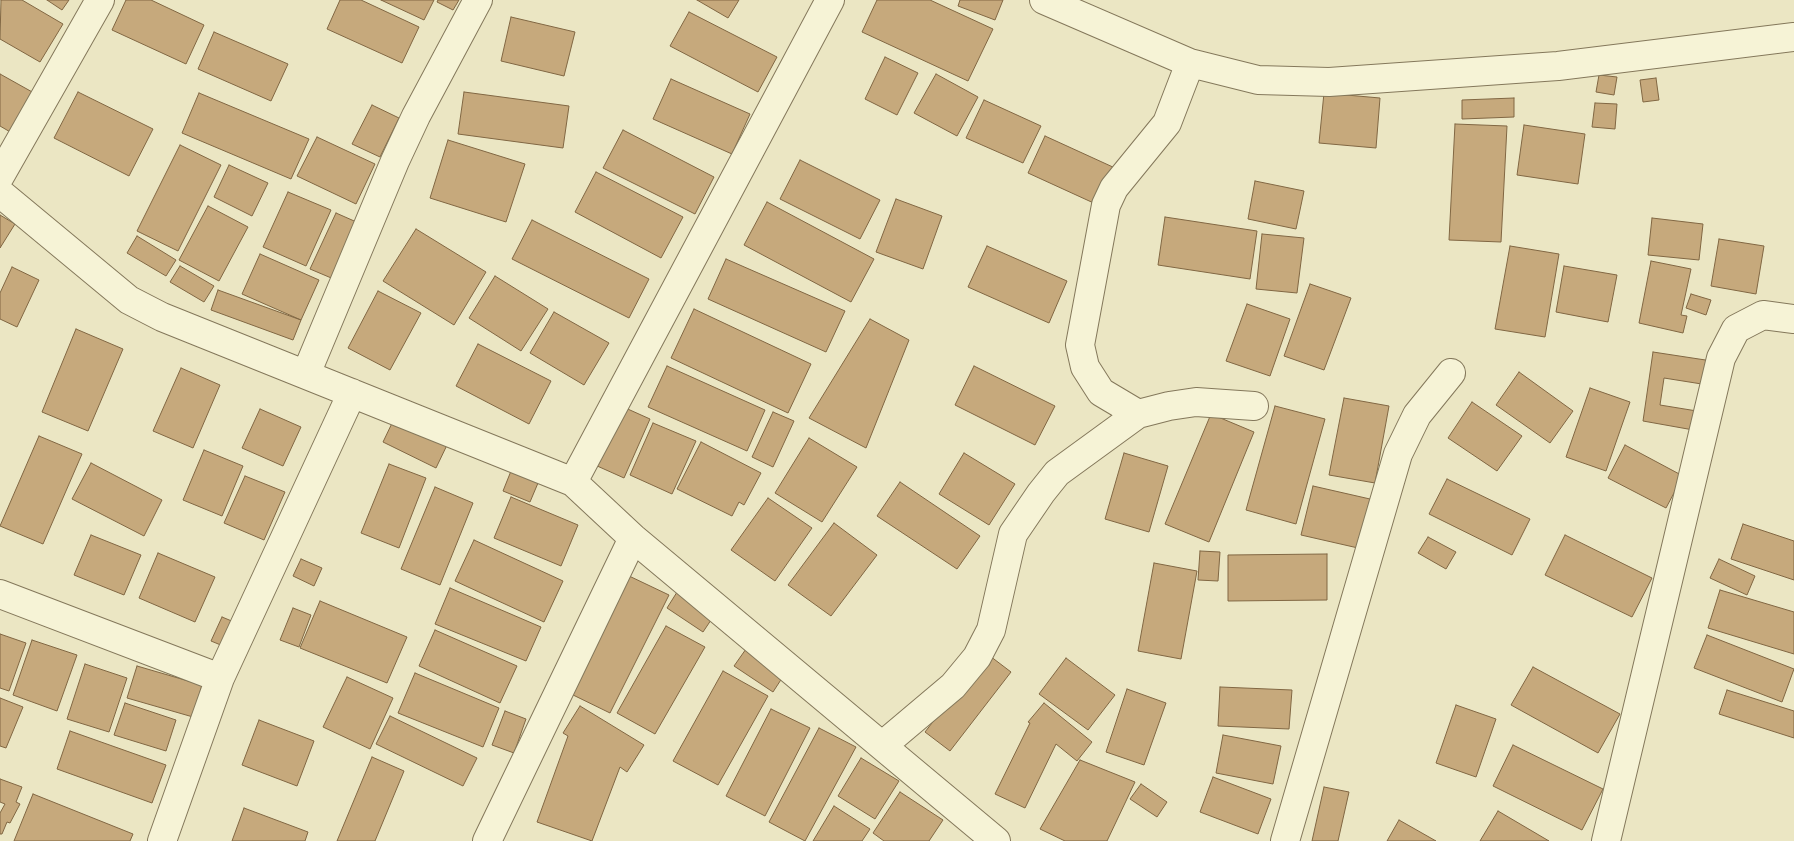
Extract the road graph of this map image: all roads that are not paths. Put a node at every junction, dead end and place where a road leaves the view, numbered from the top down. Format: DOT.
graph roads {
  1 [pos="100,0"];
  2 [pos="478,0"];
  3 [pos="830,0"];
  4 [pos="1044,0"];
  5 [pos="1794,37"];
  6 [pos="1190,64"];
  7 [pos="0,176"];
  8 [pos="0,193"];
  9 [pos="1794,319"];
  10 [pos="1451,373"];
  11 [pos="306,374"];
  12 [pos="352,393"];
  13 [pos="1254,406"];
  14 [pos="1138,414"];
  15 [pos="573,482"];
  16 [pos="633,538"];
  17 [pos="0,594"];
  18 [pos="220,678"];
  19 [pos="883,745"];
  20 [pos="162,841"];
  21 [pos="487,841"];
  22 [pos="996,841"];
  23 [pos="1285,841"];
  24 [pos="1606,841"];
  1 -- 7 [label="street"];
  2 -- 11 [label="street"];
  3 -- 15 [label="street"];
  4 -- 6 [label="street"];
  5 -- 6 [label="street"];
  6 -- 14 [label="street"];
  8 -- 11 [label="street"];
  9 -- 24 [label="street"];
  10 -- 23 [label="street"];
  11 -- 12 [label="street"];
  12 -- 15 [label="street"];
  12 -- 18 [label="street"];
  13 -- 14 [label="street"];
  14 -- 19 [label="street"];
  15 -- 16 [label="street"];
  16 -- 19 [label="street"];
  16 -- 21 [label="street"];
  17 -- 18 [label="street"];
  18 -- 20 [label="street"];
  19 -- 22 [label="street"];
}
